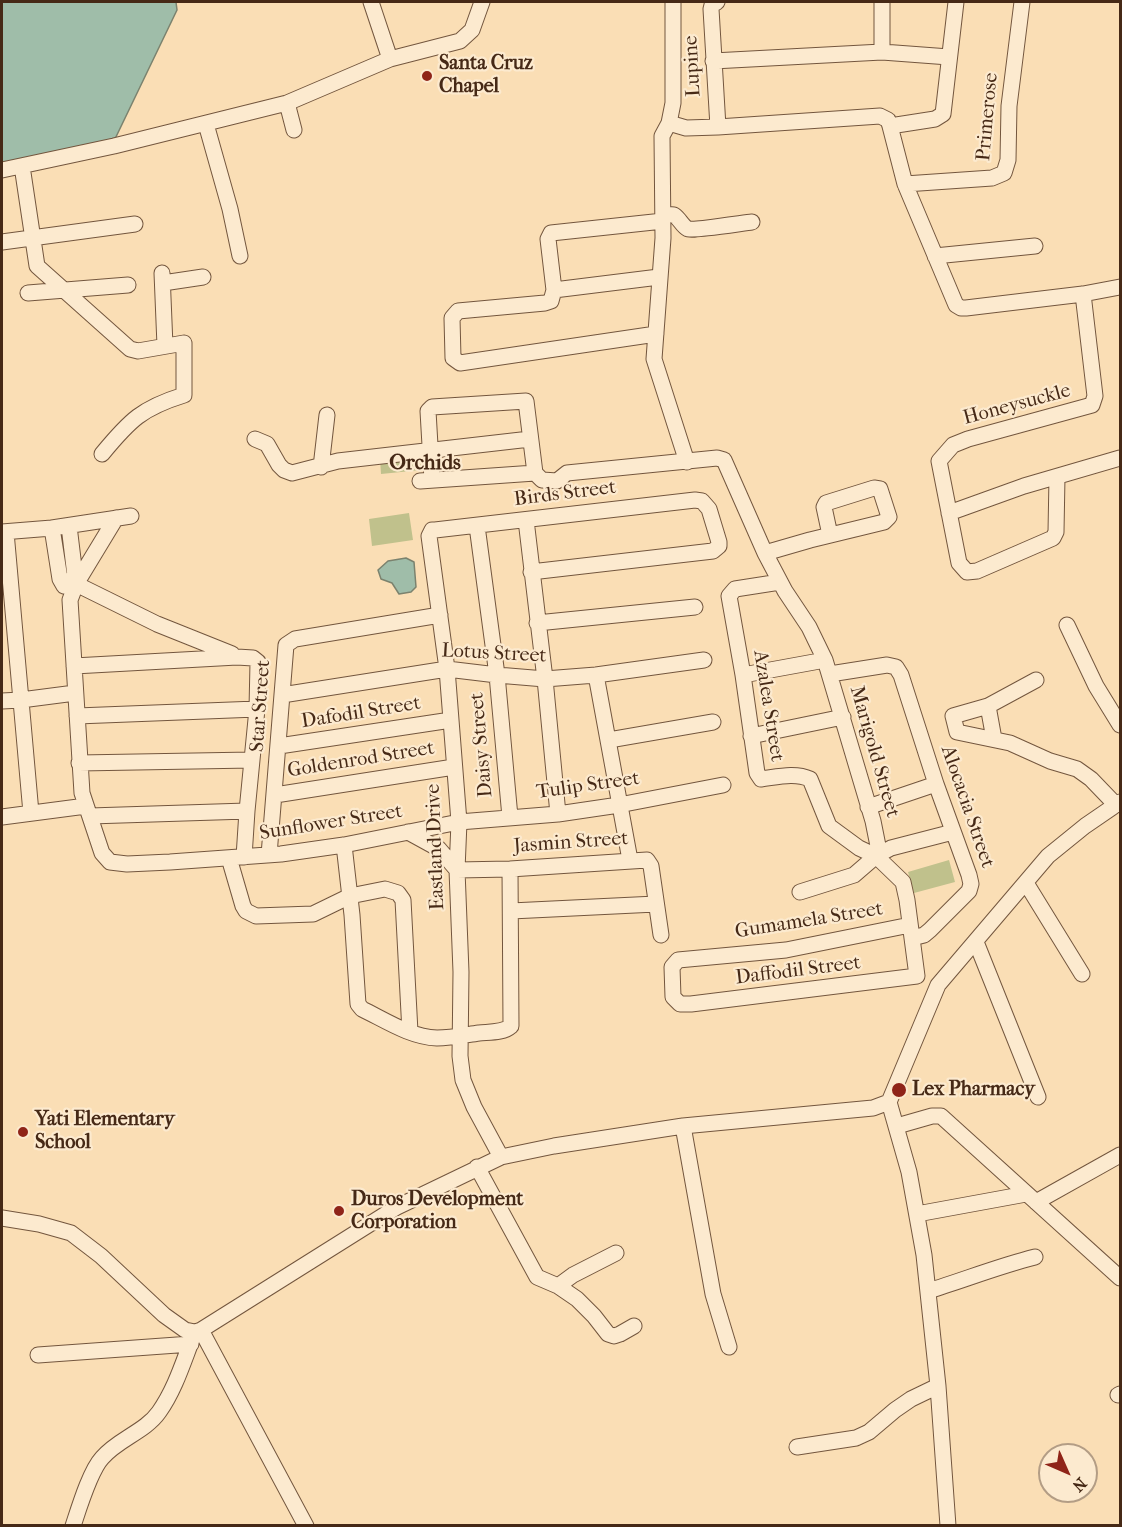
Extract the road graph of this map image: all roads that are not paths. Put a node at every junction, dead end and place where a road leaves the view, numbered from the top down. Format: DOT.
graph roads {
  1 [pos="371,2"];
  2 [pos="482,2"];
  3 [pos="673,2"];
  4 [pos="716,2"];
  5 [pos="882,2"];
  6 [pos="956,2"];
  7 [pos="1022,2"];
  8 [pos="882,52"];
  9 [pos="949,57"];
  10 [pos="390,59"];
  11 [pos="713,62"];
  12 [pos="287,103"];
  13 [pos="669,123"];
  14 [pos="206,124"];
  15 [pos="890,126"];
  16 [pos="718,127"];
  17 [pos="294,130"];
  18 [pos="22,166"];
  19 [pos="2,170"];
  20 [pos="905,184"];
  21 [pos="663,217"];
  22 [pos="752,222"];
  23 [pos="135,224"];
  24 [pos="33,238"];
  25 [pos="2,243"];
  26 [pos="1035,246"];
  27 [pos="240,256"];
  28 [pos="935,256"];
  29 [pos="203,277"];
  30 [pos="659,277"];
  31 [pos="128,285"];
  32 [pos="1120,287"];
  33 [pos="64,290"];
  34 [pos="554,290"];
  35 [pos="28,293"];
  36 [pos="1083,294"];
  37 [pos="656,334"];
  38 [pos="165,346"];
  39 [pos="327,416"];
  40 [pos="255,439"];
  41 [pos="530,439"];
  42 [pos="430,452"];
  43 [pos="102,454"];
  44 [pos="1120,458"];
  45 [pos="687,462"];
  46 [pos="321,466"];
  47 [pos="535,473"];
  48 [pos="1057,477"];
  49 [pos="949,513"];
  50 [pos="526,520"];
  51 [pos="69,525"];
  52 [pos="477,525"];
  53 [pos="52,528"];
  54 [pos="432,530"];
  55 [pos="4,532"];
  56 [pos="830,535"];
  57 [pos="765,553"];
  58 [pos="531,572"];
  59 [pos="60,579"];
  60 [pos="780,582"];
  61 [pos="76,584"];
  62 [pos="70,600"];
  63 [pos="695,607"];
  64 [pos="440,615"];
  65 [pos="537,623"];
  66 [pos="1067,625"];
  67 [pos="237,657"];
  68 [pos="704,660"];
  69 [pos="74,666"];
  70 [pos="827,667"];
  71 [pos="447,669"];
  72 [pos="497,675"];
  73 [pos="596,675"];
  74 [pos="743,675"];
  75 [pos="545,679"];
  76 [pos="1036,680"];
  77 [pos="75,693"];
  78 [pos="282,694"];
  79 [pos="2,700"];
  80 [pos="21,700"];
  81 [pos="988,706"];
  82 [pos="257,709"];
  83 [pos="77,716"];
  84 [pos="843,717"];
  85 [pos="451,720"];
  86 [pos="713,722"];
  87 [pos="1120,724"];
  88 [pos="752,735"];
  89 [pos="994,739"];
  90 [pos="609,740"];
  91 [pos="279,746"];
  92 [pos="252,760"];
  93 [pos="79,764"];
  94 [pos="454,766"];
  95 [pos="936,784"];
  96 [pos="723,785"];
  97 [pos="275,795"];
  98 [pos="1118,804"];
  99 [pos="619,805"];
  100 [pos="868,807"];
  101 [pos="88,811"];
  102 [pos="247,811"];
  103 [pos="31,813"];
  104 [pos="558,814"];
  105 [pos="2,817"];
  106 [pos="510,817"];
  107 [pos="459,822"];
  108 [pos="408,832"];
  109 [pos="953,832"];
  110 [pos="344,844"];
  111 [pos="270,855"];
  112 [pos="876,855"];
  113 [pos="237,857"];
  114 [pos="630,860"];
  115 [pos="510,869"];
  116 [pos="457,870"];
  117 [pos="1026,883"];
  118 [pos="800,892"];
  119 [pos="350,896"];
  120 [pos="656,904"];
  121 [pos="512,911"];
  122 [pos="911,932"];
  123 [pos="662,935"];
  124 [pos="976,942"];
  125 [pos="1082,974"];
  126 [pos="917,976"];
  127 [pos="938,985"];
  128 [pos="684,1005"];
  129 [pos="410,1032"];
  130 [pos="460,1036"];
  131 [pos="1038,1097"];
  132 [pos="889,1102"];
  133 [pos="683,1126"];
  134 [pos="897,1126"];
  135 [pos="1120,1155"];
  136 [pos="501,1157"];
  137 [pos="477,1167"];
  138 [pos="1031,1198"];
  139 [pos="917,1214"];
  140 [pos="2,1218"];
  141 [pos="616,1253"];
  142 [pos="1035,1257"];
  143 [pos="1120,1278"];
  144 [pos="558,1286"];
  145 [pos="928,1292"];
  146 [pos="634,1326"];
  147 [pos="196,1335"];
  148 [pos="729,1347"];
  149 [pos="38,1354"];
  150 [pos="938,1386"];
  151 [pos="797,1448"];
  152 [pos="73,1526"];
  153 [pos="306,1526"];
  154 [pos="948,1526"];
  1 -- 10 [label="street"];
  2 -- 10 [label="street"];
  3 -- 13 [label="street"];
  4 -- 11 [label="street, Lupine"];
  5 -- 8 [label="street"];
  6 -- 9 [label="street"];
  7 -- 20 [label="street, Primerose"];
  8 -- 9 [label="street"];
  8 -- 11 [label="street"];
  9 -- 15 [label="street"];
  10 -- 12 [label="street"];
  11 -- 16 [label="street, Lupine"];
  12 -- 14 [label="street"];
  12 -- 17 [label="street"];
  13 -- 16 [label="street"];
  13 -- 21 [label="street"];
  14 -- 18 [label="street"];
  14 -- 27 [label="street"];
  15 -- 16 [label="street"];
  15 -- 20 [label="street"];
  18 -- 19 [label="street"];
  18 -- 24 [label="street"];
  20 -- 28 [label="street"];
  21 -- 22 [label="street"];
  21 -- 30 [label="street"];
  21 -- 34 [label="street"];
  23 -- 24 [label="street"];
  24 -- 25 [label="street"];
  24 -- 33 [label="street"];
  26 -- 28 [label="street"];
  28 -- 36 [label="street"];
  29 -- 38 [label="street"];
  30 -- 34 [label="street"];
  30 -- 37 [label="street"];
  31 -- 33 [label="street"];
  32 -- 36 [label="street"];
  33 -- 35 [label="street"];
  33 -- 38 [label="street"];
  34 -- 37 [label="street"];
  36 -- 49 [label="street, Honeysuckle"];
  37 -- 45 [label="street"];
  38 -- 43 [label="street"];
  39 -- 46 [label="street"];
  40 -- 46 [label="street"];
  41 -- 42 [label="street"];
  41 -- 42 [label="street"];
  41 -- 47 [label="street"];
  42 -- 46 [label="street"];
  42 -- 47 [label="street"];
  44 -- 48 [label="street"];
  45 -- 47 [label="street"];
  45 -- 57 [label="street, Marigold Street"];
  48 -- 49 [label="street"];
  48 -- 49 [label="street, Honeysuckle"];
  50 -- 52 [label="street, Birds Street"];
  50 -- 58 [label="street"];
  50 -- 58 [label="street, Birds Street"];
  51 -- 53 [label="street"];
  51 -- 61 [label="street"];
  51 -- 61 [label="street"];
  52 -- 54 [label="street, Birds Street"];
  52 -- 72 [label="street, Daisy Street"];
  53 -- 55 [label="street"];
  53 -- 59 [label="street"];
  54 -- 64 [label="street, Eastland Drive"];
  55 -- 80 [label="street"];
  56 -- 57 [label="street"];
  57 -- 60 [label="street, Marigold Street"];
  58 -- 65 [label="street"];
  59 -- 61 [label="street"];
  59 -- 62 [label="street"];
  60 -- 70 [label="street, Marigold Street"];
  60 -- 74 [label="street, Azalea Street"];
  61 -- 62 [label="street"];
  61 -- 67 [label="street"];
  62 -- 69 [label="street"];
  63 -- 65 [label="street"];
  64 -- 71 [label="street, Eastland Drive"];
  64 -- 78 [label="street, Star Street"];
  65 -- 75 [label="street"];
  66 -- 87 [label="street"];
  67 -- 69 [label="street"];
  67 -- 82 [label="street"];
  68 -- 73 [label="street, Lotus Street"];
  69 -- 77 [label="street"];
  70 -- 74 [label="street"];
  70 -- 84 [label="street, Marigold Street"];
  70 -- 95 [label="street, Alocacia Street"];
  71 -- 72 [label="street, Lotus Street"];
  71 -- 78 [label="street, Lotus Street"];
  71 -- 85 [label="street, Eastland Drive"];
  72 -- 75 [label="street, Lotus Street"];
  72 -- 106 [label="street, Daisy Street"];
  73 -- 75 [label="street, Lotus Street"];
  73 -- 90 [label="street"];
  74 -- 88 [label="street, Azalea Street"];
  75 -- 104 [label="street"];
  76 -- 81 [label="street"];
  77 -- 80 [label="street"];
  77 -- 83 [label="street"];
  78 -- 91 [label="street, Star Street"];
  79 -- 80 [label="street"];
  80 -- 103 [label="street"];
  81 -- 89 [label="street"];
  81 -- 89 [label="street"];
  82 -- 83 [label="street"];
  82 -- 92 [label="street"];
  83 -- 93 [label="street"];
  84 -- 88 [label="street"];
  84 -- 100 [label="street, Marigold Street"];
  85 -- 91 [label="street, Dafodil Street"];
  85 -- 94 [label="street, Eastland Drive"];
  86 -- 90 [label="street"];
  88 -- 112 [label="street, Azalea Street"];
  89 -- 98 [label="street"];
  90 -- 99 [label="street"];
  91 -- 97 [label="street, Star Street"];
  92 -- 93 [label="street"];
  92 -- 102 [label="street"];
  93 -- 101 [label="street"];
  94 -- 97 [label="street, Goldenrod Street"];
  94 -- 107 [label="street, Eastland Drive"];
  95 -- 100 [label="street"];
  95 -- 109 [label="street, Alocacia Street"];
  96 -- 99 [label="street, Tulip Street"];
  97 -- 111 [label="street, Star Street"];
  98 -- 117 [label="street"];
  99 -- 104 [label="street, Tulip Street"];
  99 -- 114 [label="street"];
  100 -- 112 [label="street, Marigold Street"];
  101 -- 102 [label="street"];
  101 -- 103 [label="street"];
  101 -- 113 [label="street, Sunflower Street"];
  102 -- 113 [label="street"];
  103 -- 105 [label="street"];
  104 -- 106 [label="street, Tulip Street"];
  106 -- 107 [label="street, Tulip Street"];
  107 -- 108 [label="street, Sunflower Street"];
  107 -- 116 [label="street, Eastland Drive"];
  108 -- 110 [label="street, Sunflower Street"];
  108 -- 116 [label="street"];
  109 -- 112 [label="street"];
  109 -- 122 [label="street, Alocacia Street"];
  110 -- 111 [label="street, Sunflower Street"];
  110 -- 119 [label="street"];
  111 -- 113 [label="street, Sunflower Street"];
  112 -- 118 [label="street"];
  112 -- 122 [label="street"];
  113 -- 119 [label="street"];
  114 -- 115 [label="street, Jasmin Street"];
  114 -- 120 [label="street, Jasmin Street"];
  115 -- 116 [label="street, Jasmin Street"];
  115 -- 121 [label="street"];
  116 -- 130 [label="street, Eastland Drive"];
  117 -- 124 [label="street"];
  117 -- 125 [label="street"];
  119 -- 129 [label="street"];
  119 -- 129 [label="street"];
  120 -- 121 [label="street"];
  120 -- 123 [label="street, Jasmin Street"];
  121 -- 130 [label="street"];
  122 -- 126 [label="street"];
  122 -- 128 [label="street, Gumamela Street"];
  124 -- 127 [label="street"];
  124 -- 131 [label="street"];
  126 -- 127 [label="street"];
  126 -- 128 [label="street, Daffodil Street"];
  127 -- 132 [label="street"];
  129 -- 130 [label="street"];
  130 -- 136 [label="street, Eastland Drive"];
  132 -- 133 [label="street"];
  132 -- 134 [label="street"];
  133 -- 136 [label="street"];
  133 -- 148 [label="street"];
  134 -- 138 [label="street"];
  134 -- 139 [label="street"];
  135 -- 138 [label="street"];
  136 -- 137 [label="street"];
  137 -- 144 [label="street"];
  137 -- 147 [label="street"];
  138 -- 139 [label="street"];
  138 -- 143 [label="street"];
  139 -- 145 [label="street"];
  140 -- 147 [label="street"];
  141 -- 144 [label="street"];
  142 -- 145 [label="street"];
  144 -- 146 [label="street"];
  145 -- 150 [label="street"];
  147 -- 149 [label="street"];
  147 -- 152 [label="street"];
  147 -- 153 [label="street"];
  150 -- 151 [label="street"];
  150 -- 154 [label="street"];
}
